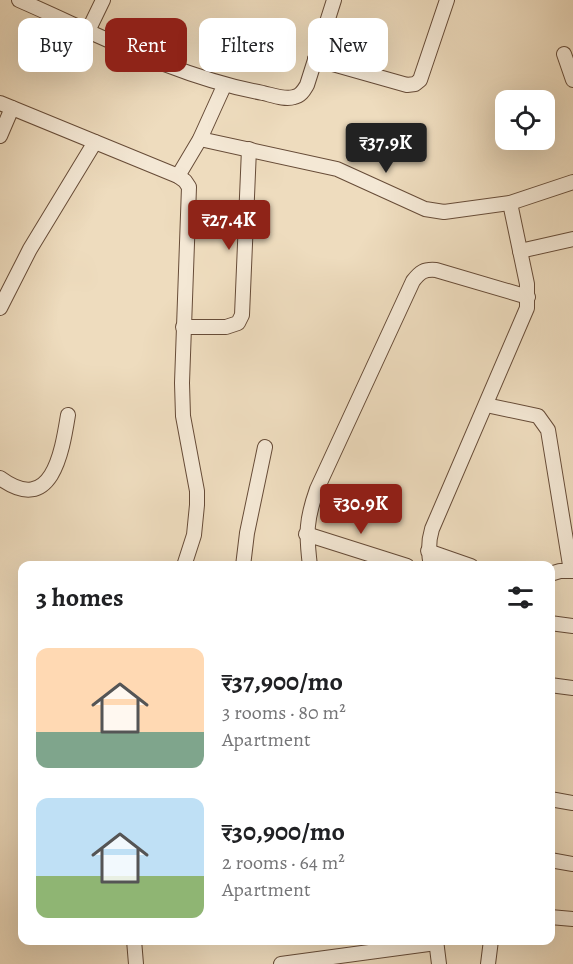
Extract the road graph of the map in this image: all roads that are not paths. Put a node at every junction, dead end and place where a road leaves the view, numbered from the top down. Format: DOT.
graph roads {
  1 [pos="20,0"];
  2 [pos="103,0"];
  3 [pos="334,0"];
  4 [pos="447,0"];
  5 [pos="59,18"];
  6 [pos="328,18"];
  7 [pos="93,21"];
  8 [pos="93,33"];
  9 [pos="564,54"];
  10 [pos="311,72"];
  11 [pos="363,72"];
  12 [pos="573,80"];
  13 [pos="224,86"];
  14 [pos="6,106"];
  15 [pos="0,136"];
  16 [pos="200,139"];
  17 [pos="95,142"];
  18 [pos="249,150"];
  19 [pos="178,176"];
  20 [pos="573,183"];
  21 [pos="510,203"];
  22 [pos="573,239"];
  23 [pos="520,251"];
  24 [pos="528,297"];
  25 [pos="0,308"];
  26 [pos="183,327"];
  27 [pos="486,405"];
  28 [pos="68,415"];
  29 [pos="265,447"];
  30 [pos="0,478"];
  31 [pos="306,534"];
  32 [pos="428,551"];
  33 [pos="186,561"];
  34 [pos="244,561"];
  35 [pos="309,561"];
  36 [pos="391,561"];
  37 [pos="430,561"];
  38 [pos="457,561"];
  39 [pos="572,571"];
  40 [pos="555,572"];
  41 [pos="555,624"];
  42 [pos="573,626"];
  43 [pos="555,686"];
  44 [pos="573,688"];
  45 [pos="555,800"];
  46 [pos="573,803"];
  47 [pos="555,861"];
  48 [pos="573,864"];
  49 [pos="555,917"];
  50 [pos="573,919"];
  51 [pos="134,945"];
  52 [pos="415,945"];
  53 [pos="436,945"];
  54 [pos="490,945"];
  55 [pos="136,964"];
  56 [pos="281,964"];
  57 [pos="439,964"];
  58 [pos="488,964"];
  1 -- 5 [label="street"];
  2 -- 7 [label="street"];
  3 -- 6 [label="street"];
  4 -- 11 [label="street"];
  8 -- 13 [label="street"];
  9 -- 12 [label="street"];
  10 -- 13 [label="street"];
  13 -- 16 [label="street"];
  14 -- 15 [label="street"];
  14 -- 17 [label="street"];
  16 -- 18 [label="street"];
  16 -- 19 [label="street"];
  17 -- 19 [label="street"];
  17 -- 25 [label="street"];
  18 -- 21 [label="street"];
  18 -- 26 [label="street"];
  19 -- 26 [label="street"];
  20 -- 21 [label="street"];
  21 -- 23 [label="street"];
  22 -- 23 [label="street"];
  23 -- 24 [label="street"];
  24 -- 27 [label="street"];
  24 -- 31 [label="street"];
  26 -- 33 [label="street"];
  27 -- 32 [label="street"];
  27 -- 39 [label="street"];
  28 -- 30 [label="street"];
  29 -- 34 [label="street"];
  31 -- 35 [label="street"];
  31 -- 36 [label="street"];
  32 -- 37 [label="street"];
  32 -- 38 [label="street"];
  39 -- 40 [label="street"];
  41 -- 42 [label="street"];
  43 -- 44 [label="street"];
  45 -- 46 [label="street"];
  47 -- 48 [label="street"];
  49 -- 50 [label="street"];
  51 -- 55 [label="street"];
  52 -- 56 [label="street"];
  53 -- 57 [label="street"];
  54 -- 58 [label="street"];
}
